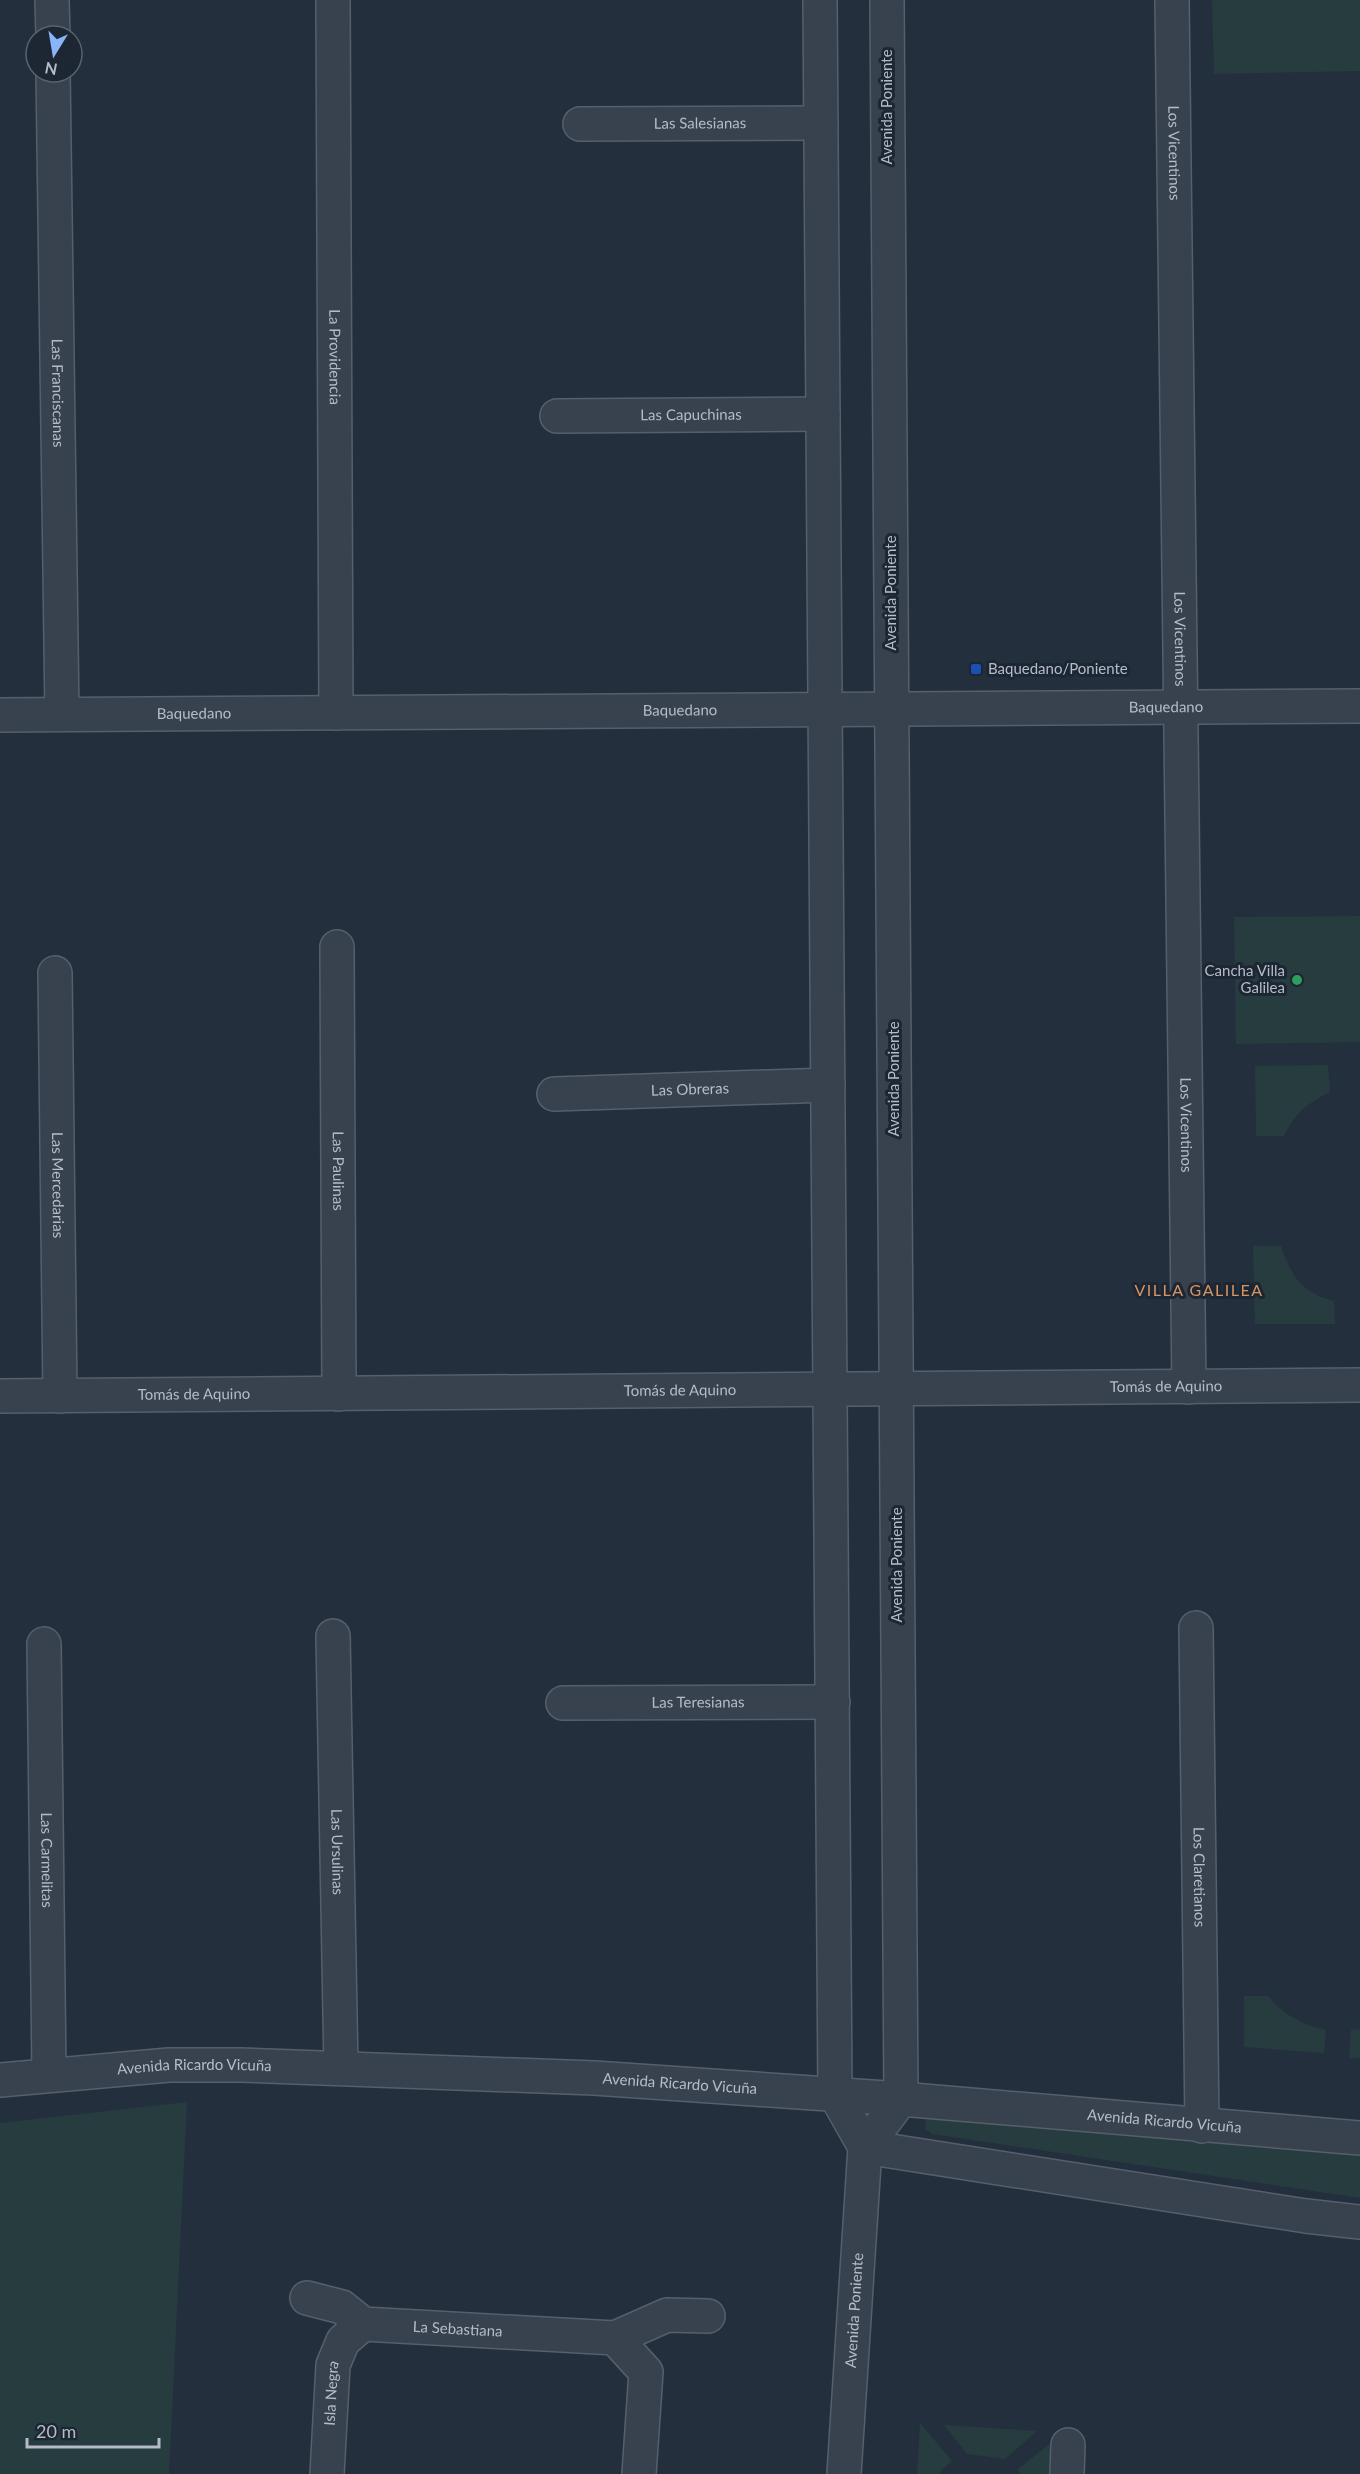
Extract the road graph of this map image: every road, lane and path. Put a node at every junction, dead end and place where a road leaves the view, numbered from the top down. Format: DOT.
graph roads {
  1 [pos="52,0"];
  2 [pos="333,0"];
  3 [pos="820,0"];
  4 [pos="886,0"];
  5 [pos="1172,0"];
  6 [pos="52,24"];
  7 [pos="53,84"];
  8 [pos="821,123"];
  9 [pos="580,124"];
  10 [pos="823,414"];
  11 [pos="557,416"];
  12 [pos="1360,706"];
  13 [pos="1181,707"];
  14 [pos="891,708"];
  15 [pos="825,709"];
  16 [pos="336,713"];
  17 [pos="62,714"];
  18 [pos="0,715"];
  19 [pos="338,947"];
  20 [pos="55,973"];
  21 [pos="828,1085"];
  22 [pos="554,1094"];
  23 [pos="1360,1385"];
  24 [pos="1189,1387"];
  25 [pos="830,1389"];
  26 [pos="896,1389"];
  27 [pos="339,1394"];
  28 [pos="0,1396"];
  29 [pos="60,1396"];
  30 [pos="1196,1628"];
  31 [pos="333,1636"];
  32 [pos="44,1644"];
  33 [pos="833,1702"];
  34 [pos="563,1703"];
  35 [pos="341,2068"];
  36 [pos="48,2075"];
  37 [pos="0,2080"];
  38 [pos="836,2094"];
  39 [pos="901,2099"];
  40 [pos="1202,2126"];
  41 [pos="1360,2138"];
  42 [pos="865,2146"];
  43 [pos="1360,2222"];
  44 [pos="307,2298"];
  45 [pos="708,2316"];
  46 [pos="363,2324"];
  47 [pos="615,2338"];
  48 [pos="327,2474"];
  49 [pos="639,2474"];
  50 [pos="844,2474"];
  1 -- 6 [label="street"];
  2 -- 16 [label="street, La Providencia"];
  3 -- 8 [label="street"];
  4 -- 14 [label="street, Avenida Poniente"];
  5 -- 13 [label="street, Los Vicentinos"];
  7 -- 17 [label="street, Las Franciscanas"];
  8 -- 9 [label="street, Las Salesianas"];
  8 -- 10 [label="street"];
  10 -- 11 [label="street, Las Capuchinas"];
  10 -- 15 [label="street"];
  12 -- 13 [label="street, Baquedano"];
  13 -- 14 [label="street, Baquedano"];
  13 -- 24 [label="street, Los Vicentinos"];
  14 -- 15 [label="street, Baquedano"];
  14 -- 26 [label="street, Avenida Poniente"];
  15 -- 16 [label="street, Baquedano"];
  15 -- 21 [label="street"];
  16 -- 17 [label="street, Baquedano"];
  17 -- 18 [label="street, Baquedano"];
  19 -- 27 [label="street, Las Paulinas"];
  20 -- 29 [label="street, Las Mercedarias"];
  21 -- 22 [label="street, Las Obreras"];
  21 -- 25 [label="street"];
  23 -- 24 [label="street, Tomás de Aquino"];
  24 -- 26 [label="street, Tomás de Aquino"];
  25 -- 26 [label="street, Tomás de Aquino"];
  25 -- 27 [label="street, Tomás de Aquino"];
  25 -- 33 [label="street"];
  26 -- 39 [label="street, Avenida Poniente"];
  27 -- 29 [label="street, Tomás de Aquino"];
  28 -- 29 [label="street, Tomás de Aquino"];
  30 -- 40 [label="street, Los Claretianos"];
  31 -- 35 [label="street, Las Ursulinas"];
  32 -- 36 [label="street, Las Carmelitas"];
  33 -- 34 [label="street, Las Teresianas"];
  33 -- 38 [label="street"];
  35 -- 36 [label="street, Avenida Ricardo Vicuña"];
  35 -- 38 [label="street, Avenida Ricardo Vicuña"];
  36 -- 37 [label="street, Avenida Ricardo Vicuña"];
  38 -- 39 [label="street, Avenida Ricardo Vicuña"];
  38 -- 42 [label="street"];
  39 -- 40 [label="street, Avenida Ricardo Vicuña"];
  39 -- 42 [label="street"];
  40 -- 41 [label="street, Avenida Ricardo Vicuña"];
  42 -- 43 [label="street"];
  42 -- 50 [label="street, Avenida Poniente"];
  44 -- 46 [label="street"];
  45 -- 47 [label="street, La Sebastiana"];
  46 -- 47 [label="street, La Sebastiana"];
  46 -- 48 [label="street, Isla Negra"];
  47 -- 49 [label="street"];
}
